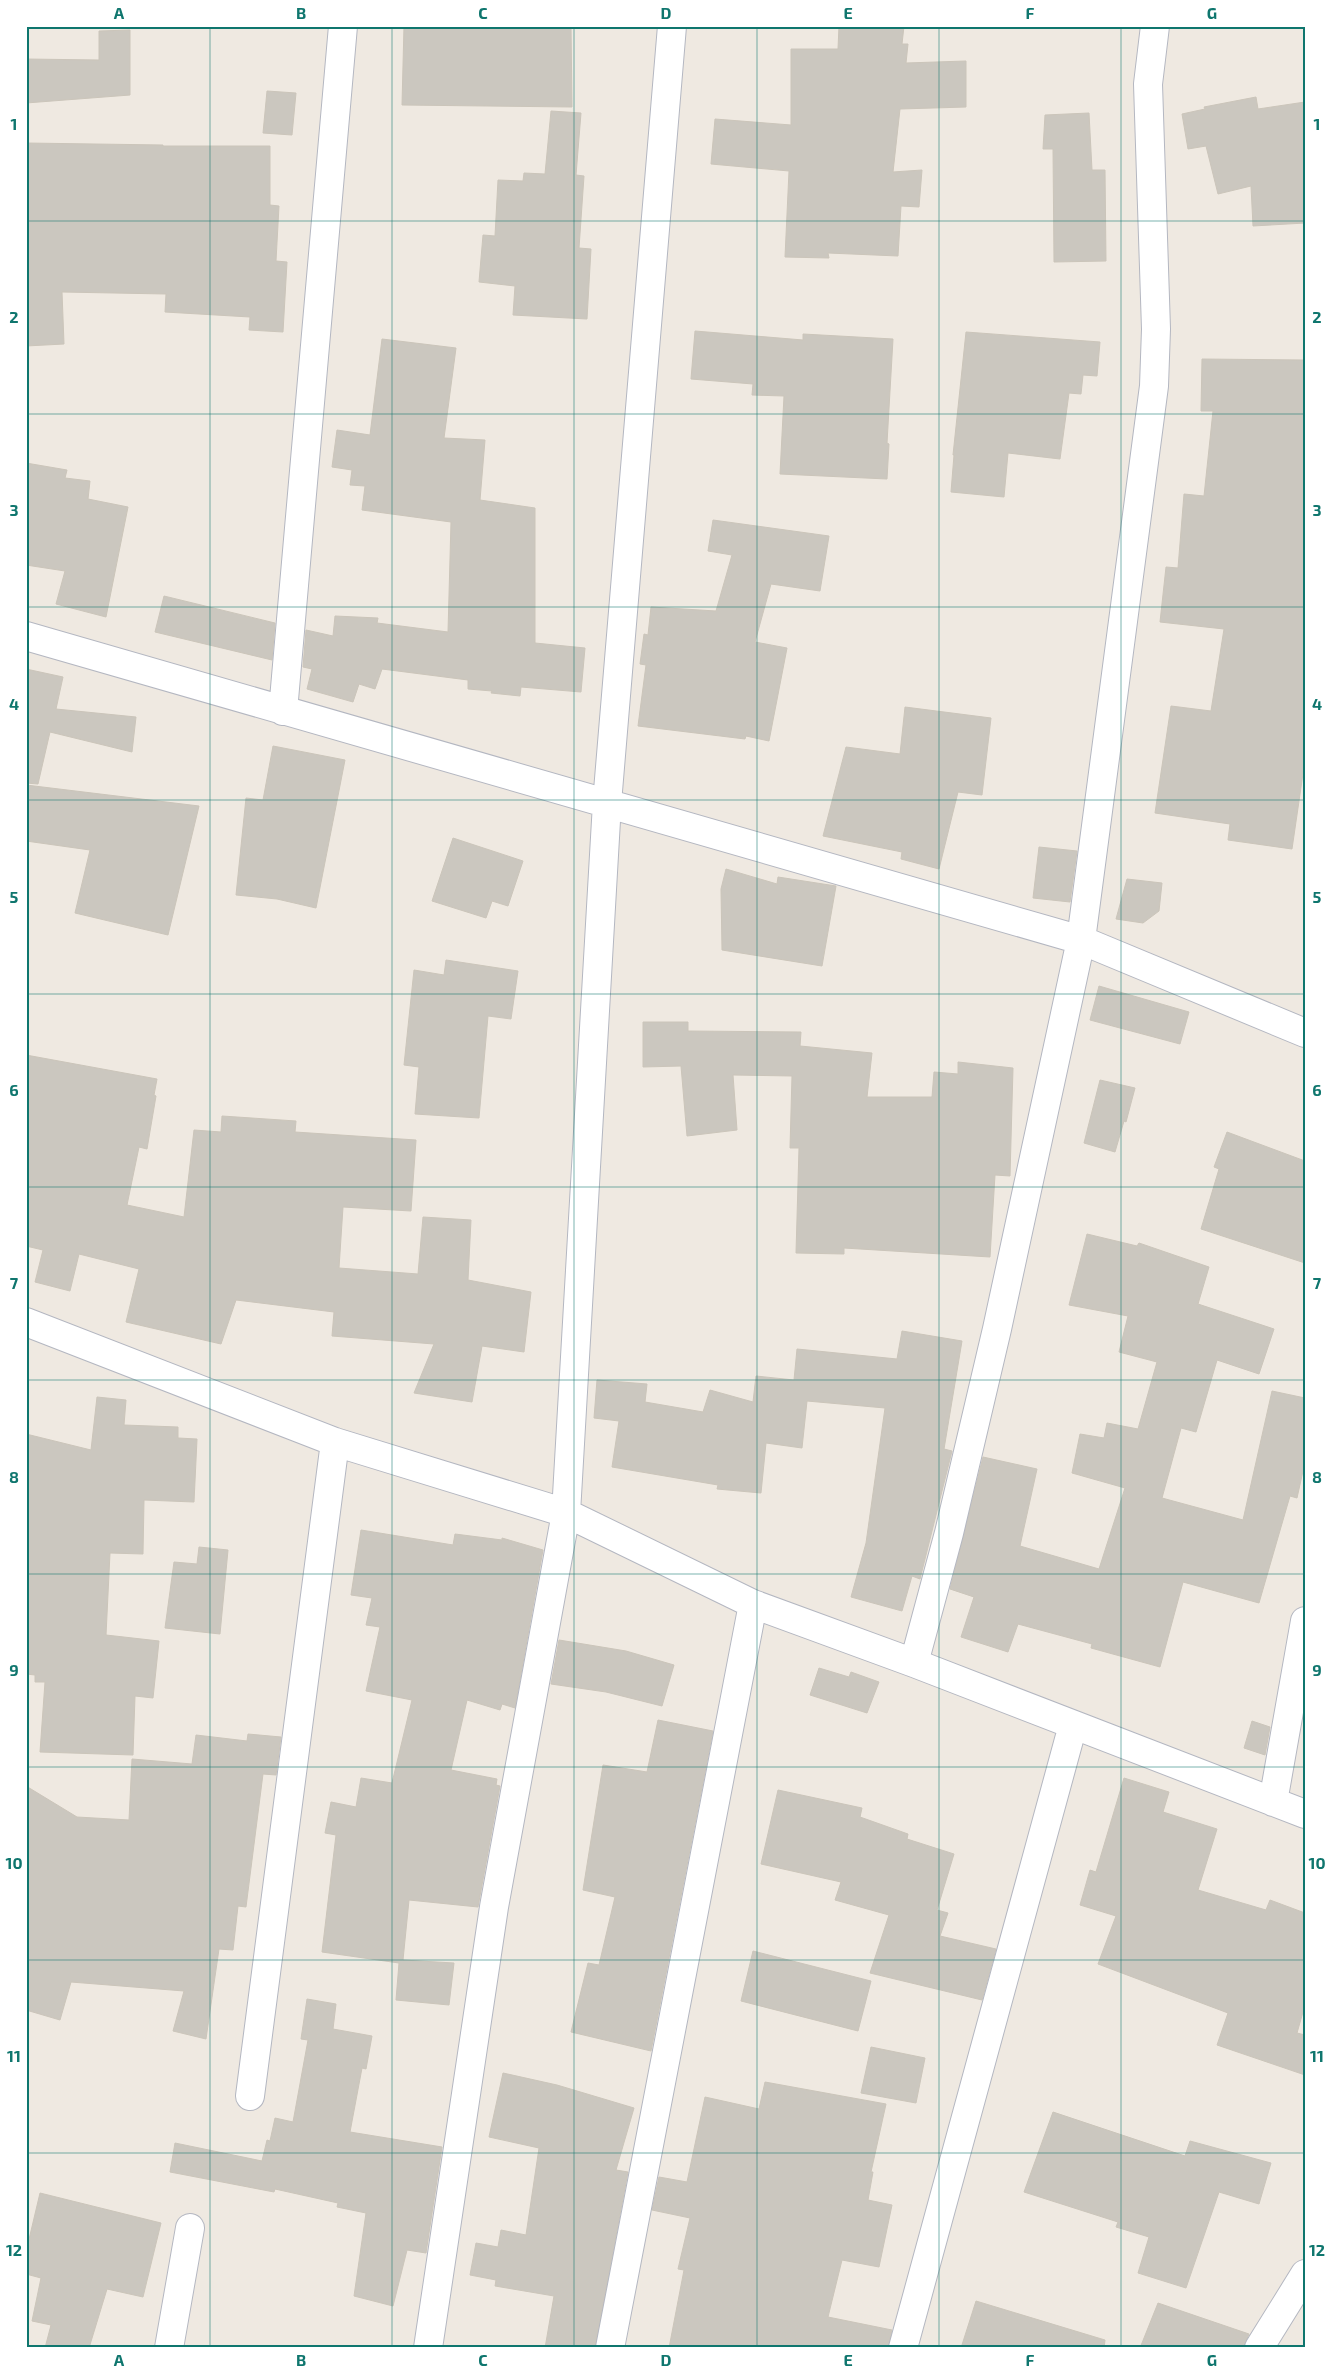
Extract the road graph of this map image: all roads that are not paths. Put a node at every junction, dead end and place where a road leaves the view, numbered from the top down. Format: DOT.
graph roads {
  1 [pos="343,26"];
  2 [pos="672,26"];
  3 [pos="1155,26"];
  4 [pos="26,636"];
  5 [pos="283,711"];
  6 [pos="607,802"];
  7 [pos="1081,940"];
  8 [pos="1305,1032"];
  9 [pos="26,1322"];
  10 [pos="335,1442"];
  11 [pos="566,1514"];
  12 [pos="753,1604"];
  13 [pos="1305,1621"];
  14 [pos="914,1663"];
  15 [pos="1073,1725"];
  16 [pos="1273,1802"];
  17 [pos="1305,1814"];
  18 [pos="250,2096"];
  19 [pos="190,2228"];
  20 [pos="1305,2274"];
  21 [pos="169,2348"];
  22 [pos="428,2348"];
  23 [pos="610,2348"];
  24 [pos="903,2348"];
  25 [pos="1259,2348"];
  1 -- 5 [label="street"];
  2 -- 6 [label="street"];
  3 -- 7 [label="street"];
  4 -- 5 [label="street"];
  5 -- 6 [label="street"];
  6 -- 7 [label="street"];
  6 -- 11 [label="street"];
  7 -- 8 [label="street"];
  7 -- 14 [label="street"];
  9 -- 10 [label="street"];
  10 -- 11 [label="street"];
  10 -- 18 [label="street"];
  11 -- 12 [label="street"];
  11 -- 22 [label="street"];
  12 -- 14 [label="street"];
  12 -- 23 [label="street"];
  13 -- 16 [label="street"];
  14 -- 15 [label="street"];
  15 -- 16 [label="street"];
  15 -- 24 [label="street"];
  16 -- 17 [label="street"];
  19 -- 21 [label="street"];
  20 -- 25 [label="street"];
}
